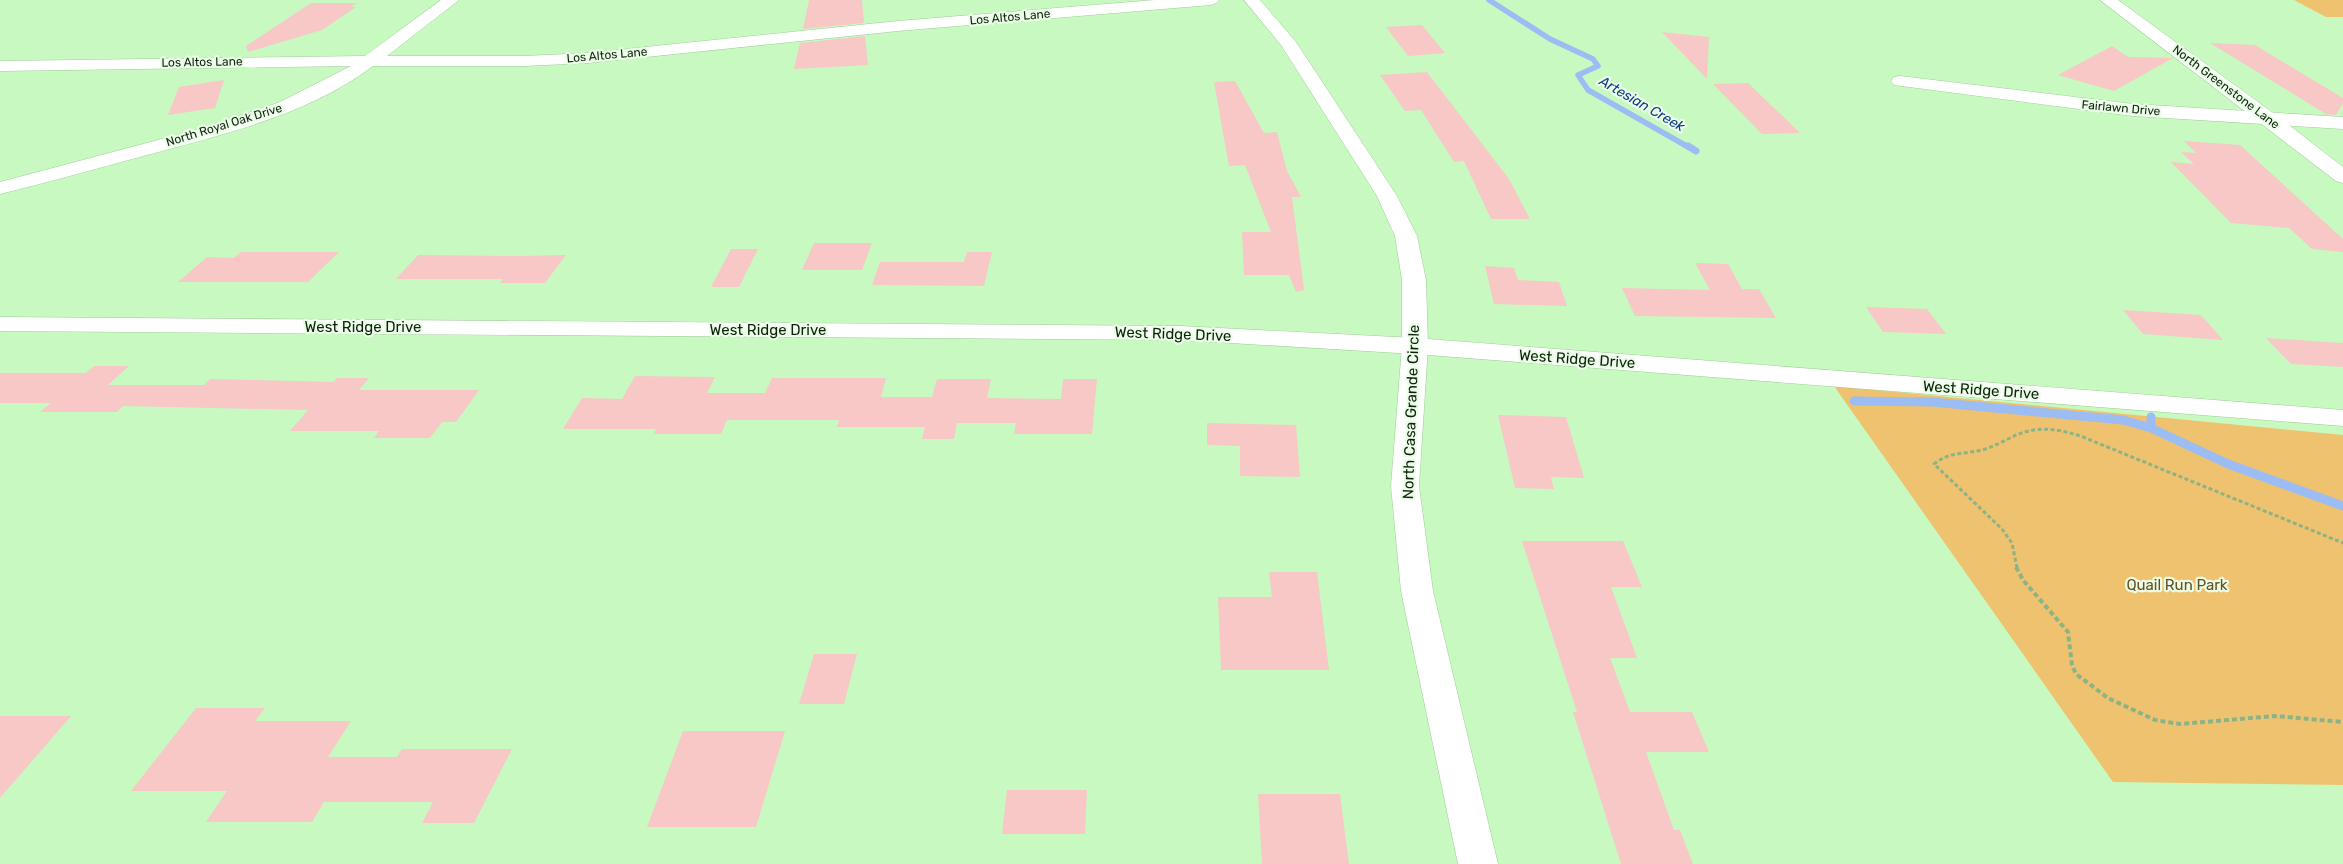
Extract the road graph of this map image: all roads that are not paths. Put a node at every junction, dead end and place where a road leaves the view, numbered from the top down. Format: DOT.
graph roads {
  1 [pos="451,0"];
  2 [pos="1211,0"];
  3 [pos="1252,0"];
  4 [pos="2108,0"];
  5 [pos="370,61"];
  6 [pos="0,66"];
  7 [pos="1900,81"];
  8 [pos="2269,119"];
  9 [pos="2343,123"];
  10 [pos="2343,177"];
  11 [pos="0,188"];
  12 [pos="0,324"];
  13 [pos="1415,346"];
  14 [pos="2343,418"];
  15 [pos="1478,864"];
  1 -- 5 [label="street, North Royal Oak Drive"];
  2 -- 5 [label="street, Los Altos Lane"];
  3 -- 13 [label="street, North Casa Grande Circle"];
  4 -- 8 [label="street, North Greenstone Lane"];
  5 -- 6 [label="street, Los Altos Lane"];
  5 -- 11 [label="street, North Royal Oak Drive"];
  7 -- 8 [label="street, Fairlawn Drive"];
  8 -- 9 [label="street, Fairlawn Drive"];
  8 -- 10 [label="street, North Greenstone Lane"];
  12 -- 13 [label="street, West Ridge Drive"];
  13 -- 14 [label="street, West Ridge Drive"];
  13 -- 15 [label="street, North Casa Grande Circle"];
}
